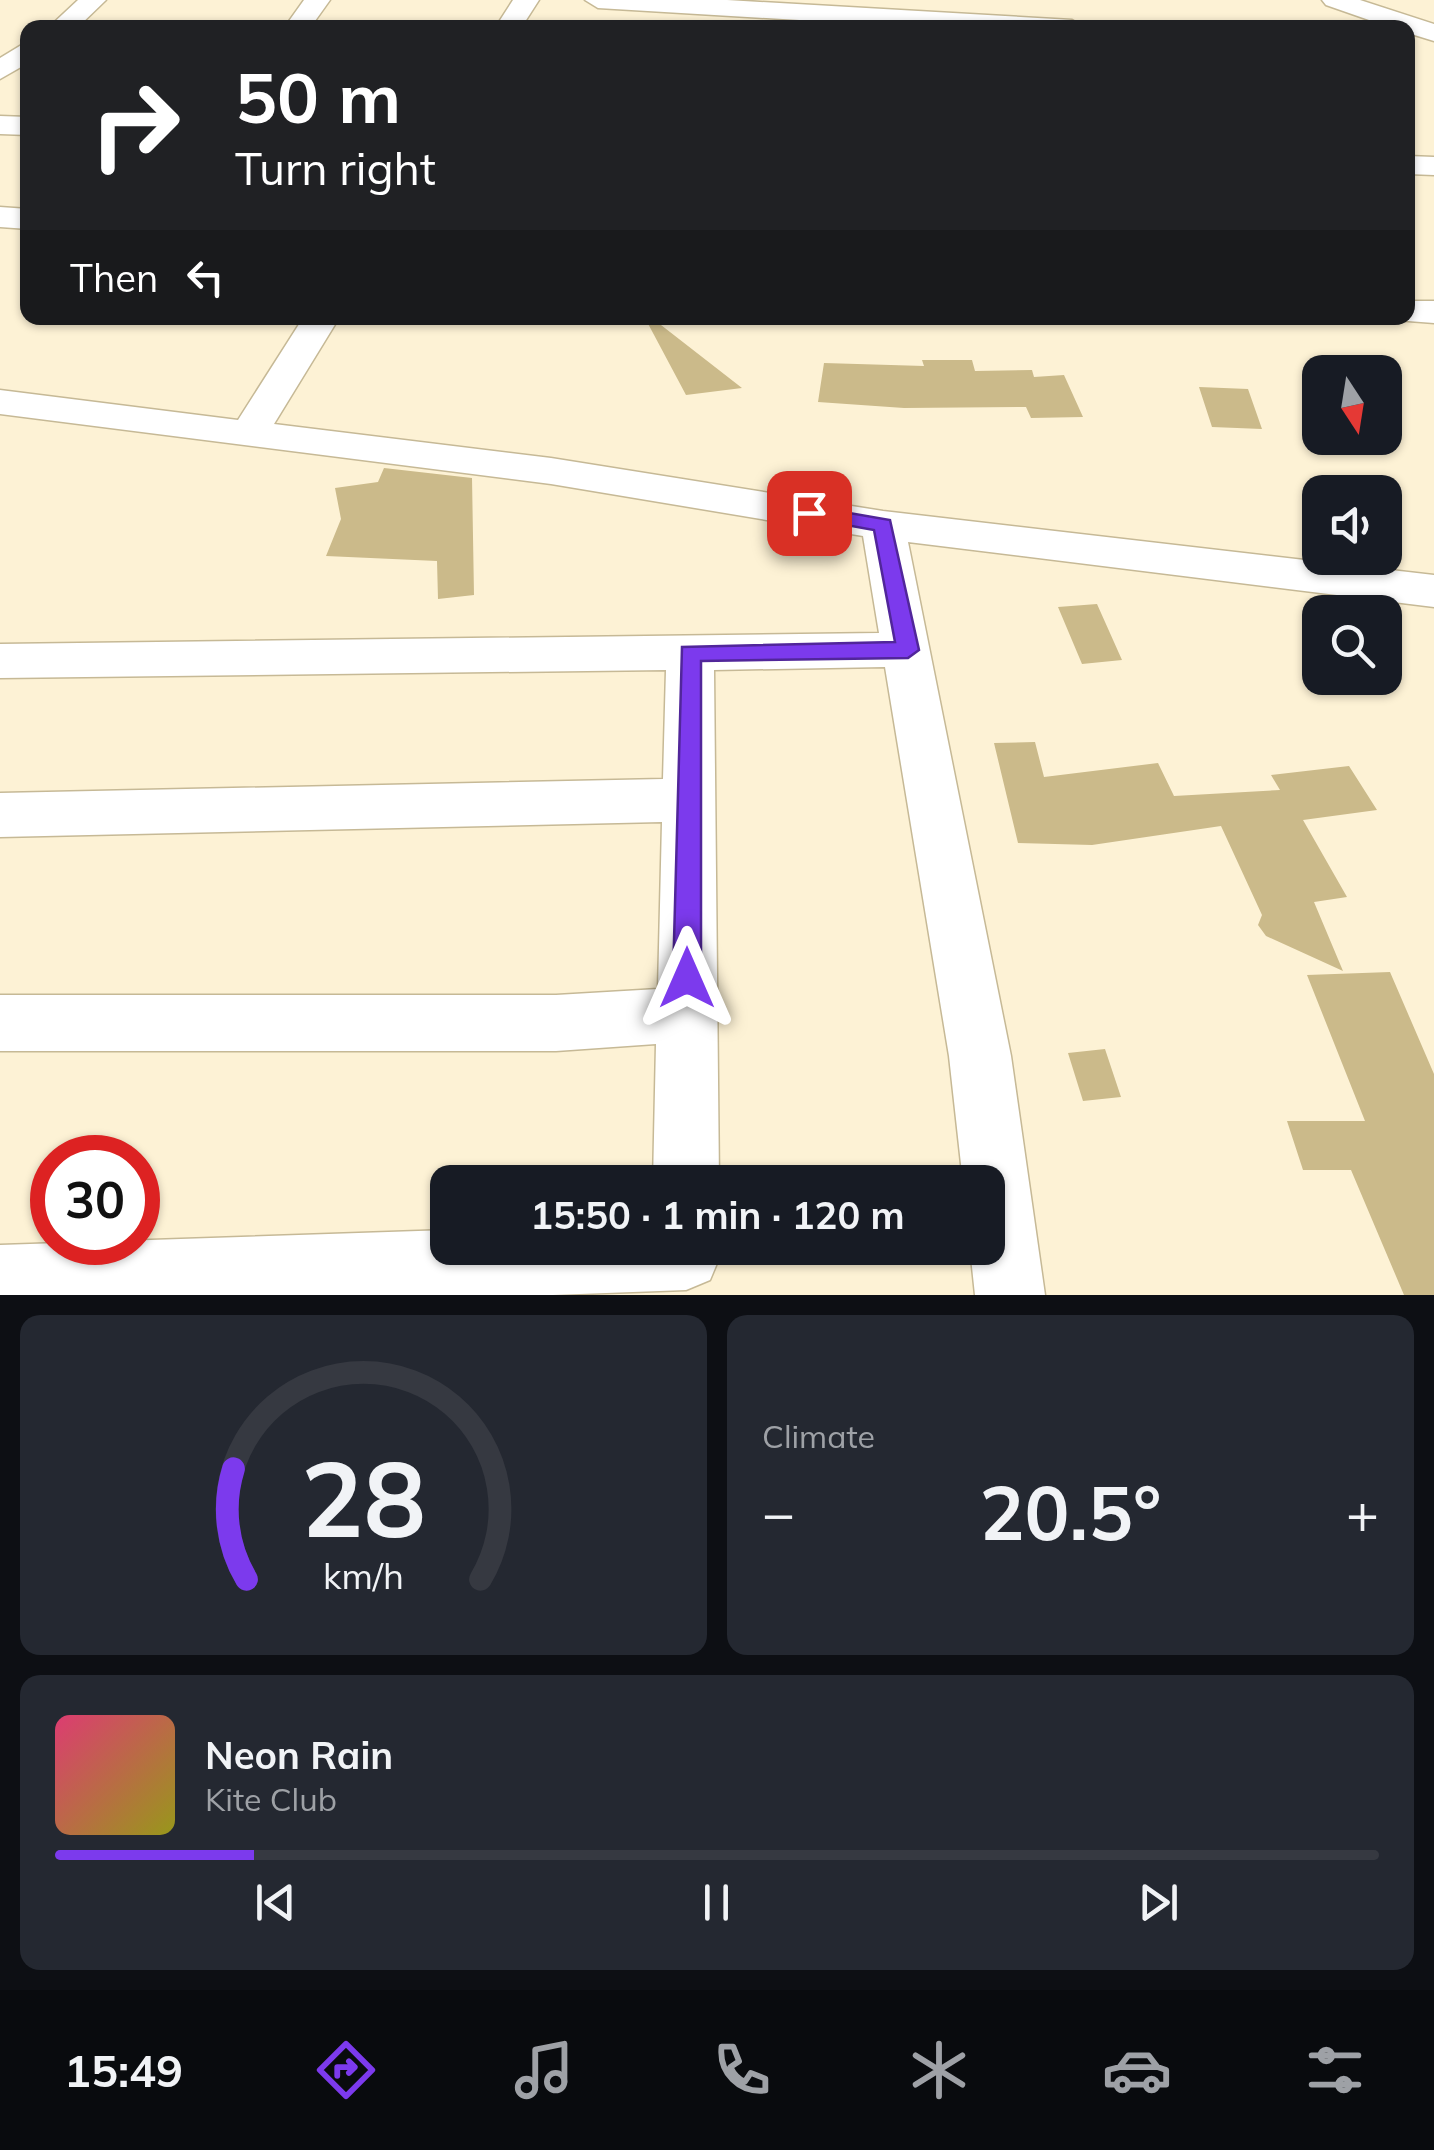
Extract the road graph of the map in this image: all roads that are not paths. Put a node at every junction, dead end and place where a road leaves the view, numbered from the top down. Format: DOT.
graph roads {
  1 [pos="93,0"];
  2 [pos="598,0"];
  3 [pos="1335,0"];
  4 [pos="699,16"];
  5 [pos="70,20"];
  6 [pos="855,20"];
  7 [pos="1393,20"];
  8 [pos="316,325"];
  9 [pos="0,402"];
  10 [pos="249,433"];
  11 [pos="883,525"];
  12 [pos="1434,591"];
  13 [pos="908,650"];
  14 [pos="690,652"];
  15 [pos="0,661"];
  16 [pos="688,800"];
  17 [pos="0,814"];
  18 [pos="687,1014"];
  19 [pos="0,1023"];
  20 [pos="686,1165"];
  21 [pos="686,1266"];
  22 [pos="0,1280"];
  23 [pos="1010,1295"];
  1 -- 5 [label="street"];
  2 -- 4 [label="street"];
  3 -- 7 [label="street"];
  4 -- 6 [label="street"];
  8 -- 10 [label="street"];
  9 -- 10 [label="street"];
  10 -- 11 [label="street"];
  11 -- 12 [label="street"];
  11 -- 13 [label="street"];
  13 -- 14 [label="street"];
  13 -- 23 [label="street"];
  14 -- 15 [label="street"];
  14 -- 16 [label="street"];
  16 -- 17 [label="street"];
  16 -- 18 [label="street"];
  18 -- 19 [label="street"];
  18 -- 20 [label="street"];
  21 -- 22 [label="street"];
}
